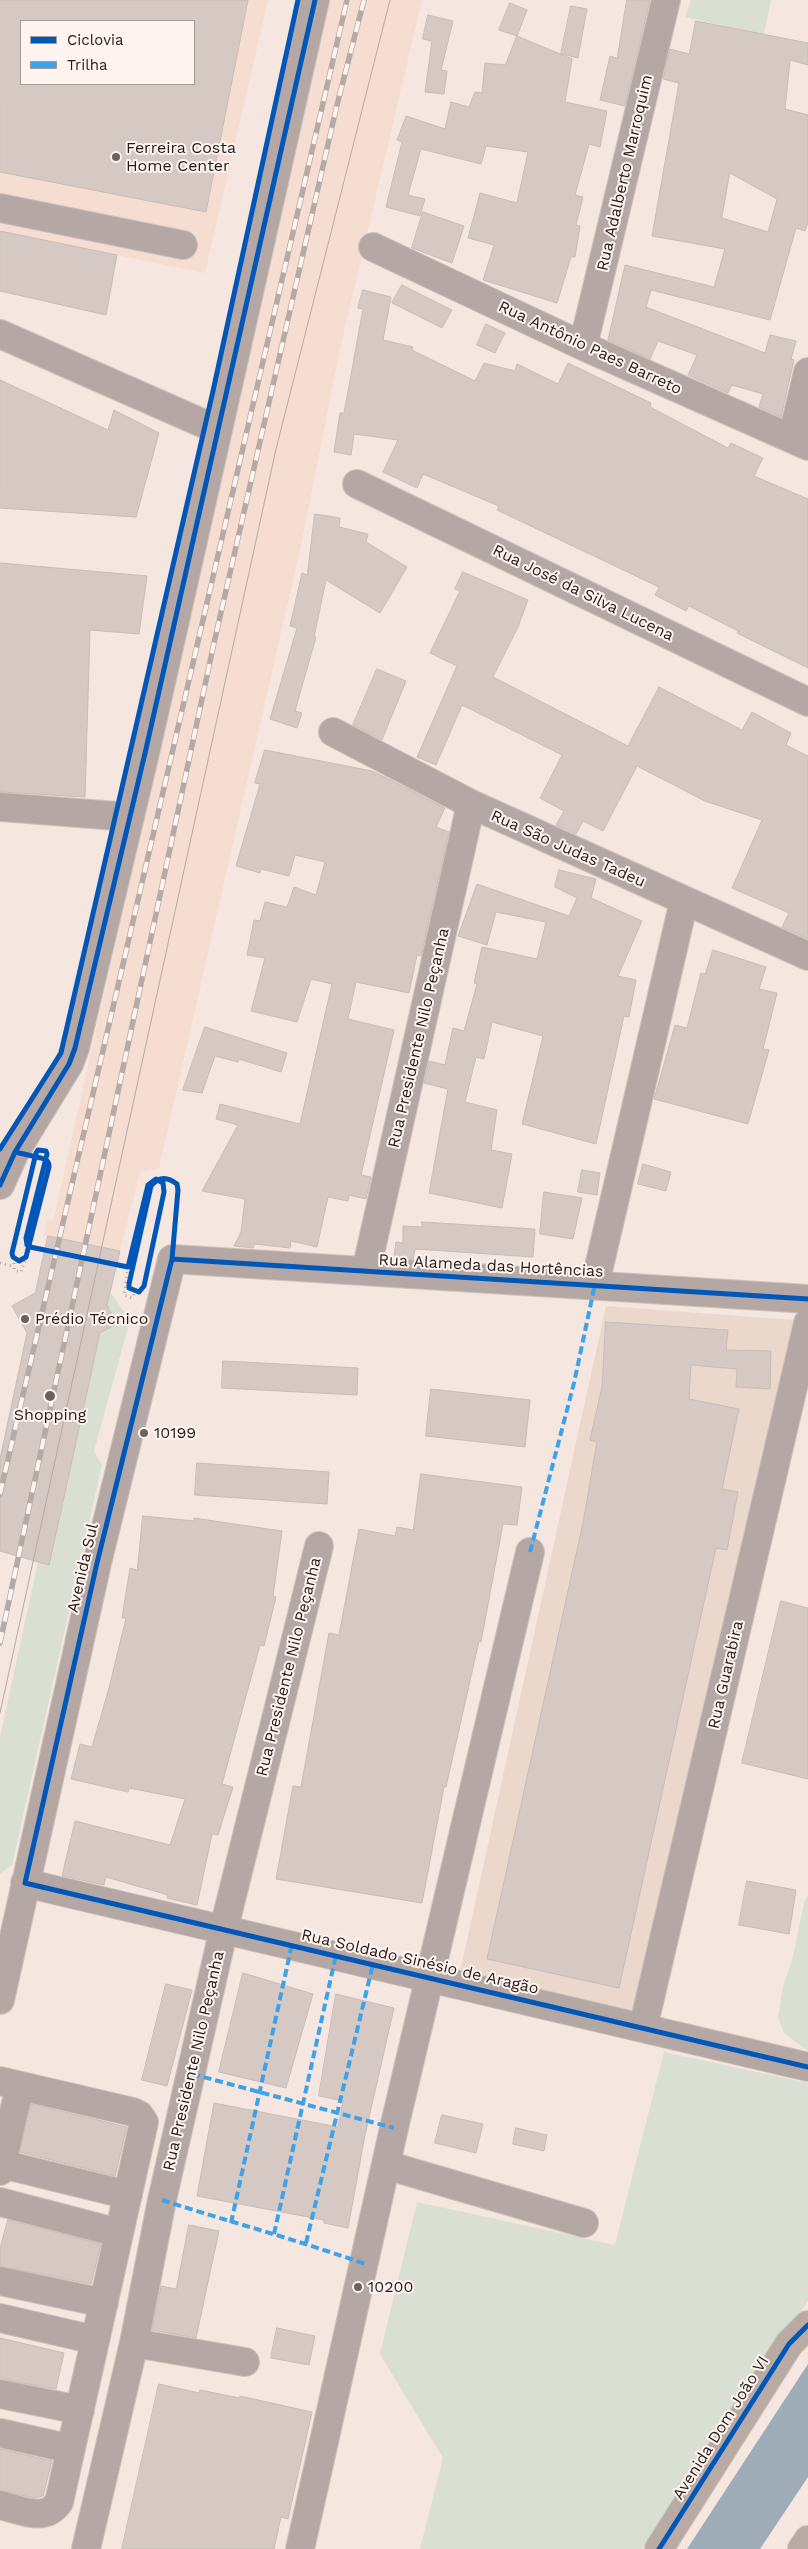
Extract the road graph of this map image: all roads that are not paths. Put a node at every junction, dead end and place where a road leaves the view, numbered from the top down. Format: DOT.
graph roads {
  1 [pos="315,0"];
  2 [pos="666,0"];
  3 [pos="0,208"];
  4 [pos="183,245"];
  5 [pos="373,247"];
  6 [pos="0,334"];
  7 [pos="583,346"];
  8 [pos="808,372"];
  9 [pos="218,430"];
  10 [pos="800,443"];
  11 [pos="357,484"];
  12 [pos="808,702"];
  13 [pos="333,732"];
  14 [pos="471,804"];
  15 [pos="0,807"];
  16 [pos="130,817"];
  17 [pos="684,901"];
  18 [pos="808,956"];
  19 [pos="0,1185"];
  20 [pos="172,1259"];
  21 [pos="366,1271"];
  22 [pos="595,1284"];
  23 [pos="808,1299"];
  24 [pos="808,1323"];
  25 [pos="319,1546"];
  26 [pos="530,1552"];
  27 [pos="25,1884"];
  28 [pos="224,1928"];
  29 [pos="431,1978"];
  30 [pos="0,2000"];
  31 [pos="643,2028"];
  32 [pos="808,2068"];
  33 [pos="10,2083"];
  34 [pos="386,2165"];
  35 [pos="1,2168"];
  36 [pos="128,2195"];
  37 [pos="0,2202"];
  38 [pos="584,2223"];
  39 [pos="119,2233"];
  40 [pos="0,2281"];
  41 [pos="104,2303"];
  42 [pos="0,2318"];
  43 [pos="808,2325"];
  44 [pos="95,2340"];
  45 [pos="134,2343"];
  46 [pos="245,2362"];
  47 [pos="0,2394"];
  48 [pos="80,2410"];
  49 [pos="0,2433"];
  50 [pos="71,2448"];
  51 [pos="0,2505"];
  52 [pos="808,2540"];
  53 [pos="86,2549"];
  54 [pos="300,2549"];
  55 [pos="659,2549"];
  56 [pos="802,2549"];
  1 -- 9 [label="street"];
  2 -- 7 [label="street, Rua Adalberto Marroquim"];
  3 -- 4 [label="street"];
  5 -- 7 [label="street, Rua Antônio Paes Barreto"];
  6 -- 9 [label="street"];
  7 -- 10 [label="street, Rua Antônio Paes Barreto"];
  8 -- 10 [label="street"];
  9 -- 16 [label="street"];
  11 -- 12 [label="street, Rua José da Silva Lucena"];
  13 -- 14 [label="street, Rua São Judas Tadeu"];
  14 -- 17 [label="street, Rua São Judas Tadeu"];
  14 -- 21 [label="street, Rua Presidente Nilo Peçanha"];
  15 -- 16 [label="street"];
  16 -- 19 [label="street"];
  17 -- 18 [label="street, Rua São Judas Tadeu"];
  17 -- 22 [label="street"];
  20 -- 21 [label="street, Rua Alameda das Hortências"];
  20 -- 27 [label="street, Avenida Sul"];
  21 -- 22 [label="street, Rua Alameda das Hortências"];
  22 -- 23 [label="street, Rua Alameda das Hortências"];
  24 -- 31 [label="street, Rua Guarabira"];
  25 -- 28 [label="street, Rua Presidente Nilo Peçanha"];
  26 -- 29 [label="street"];
  27 -- 28 [label="street, Rua Soldado Sinésio de Aragão"];
  27 -- 30 [label="street, Avenida Sul"];
  28 -- 29 [label="street, Rua Soldado Sinésio de Aragão"];
  28 -- 45 [label="street, Rua Presidente Nilo Peçanha"];
  29 -- 31 [label="street, Rua Soldado Sinésio de Aragão"];
  29 -- 34 [label="street"];
  31 -- 32 [label="street, Rua Soldado Sinésio de Aragão"];
  33 -- 35 [label="street"];
  33 -- 36 [label="street"];
  34 -- 38 [label="street"];
  34 -- 54 [label="street"];
  35 -- 36 [label="street"];
  36 -- 39 [label="street"];
  37 -- 39 [label="street"];
  39 -- 41 [label="street"];
  40 -- 41 [label="street"];
  41 -- 44 [label="street"];
  42 -- 44 [label="street"];
  43 -- 55 [label="main road, Avenida Dom João VI"];
  44 -- 48 [label="street"];
  45 -- 46 [label="street"];
  45 -- 53 [label="street, Rua Presidente Nilo Peçanha"];
  47 -- 48 [label="street"];
  48 -- 50 [label="street"];
  49 -- 50 [label="street"];
  50 -- 51 [label="street"];
  52 -- 56 [label="main road"];
}
